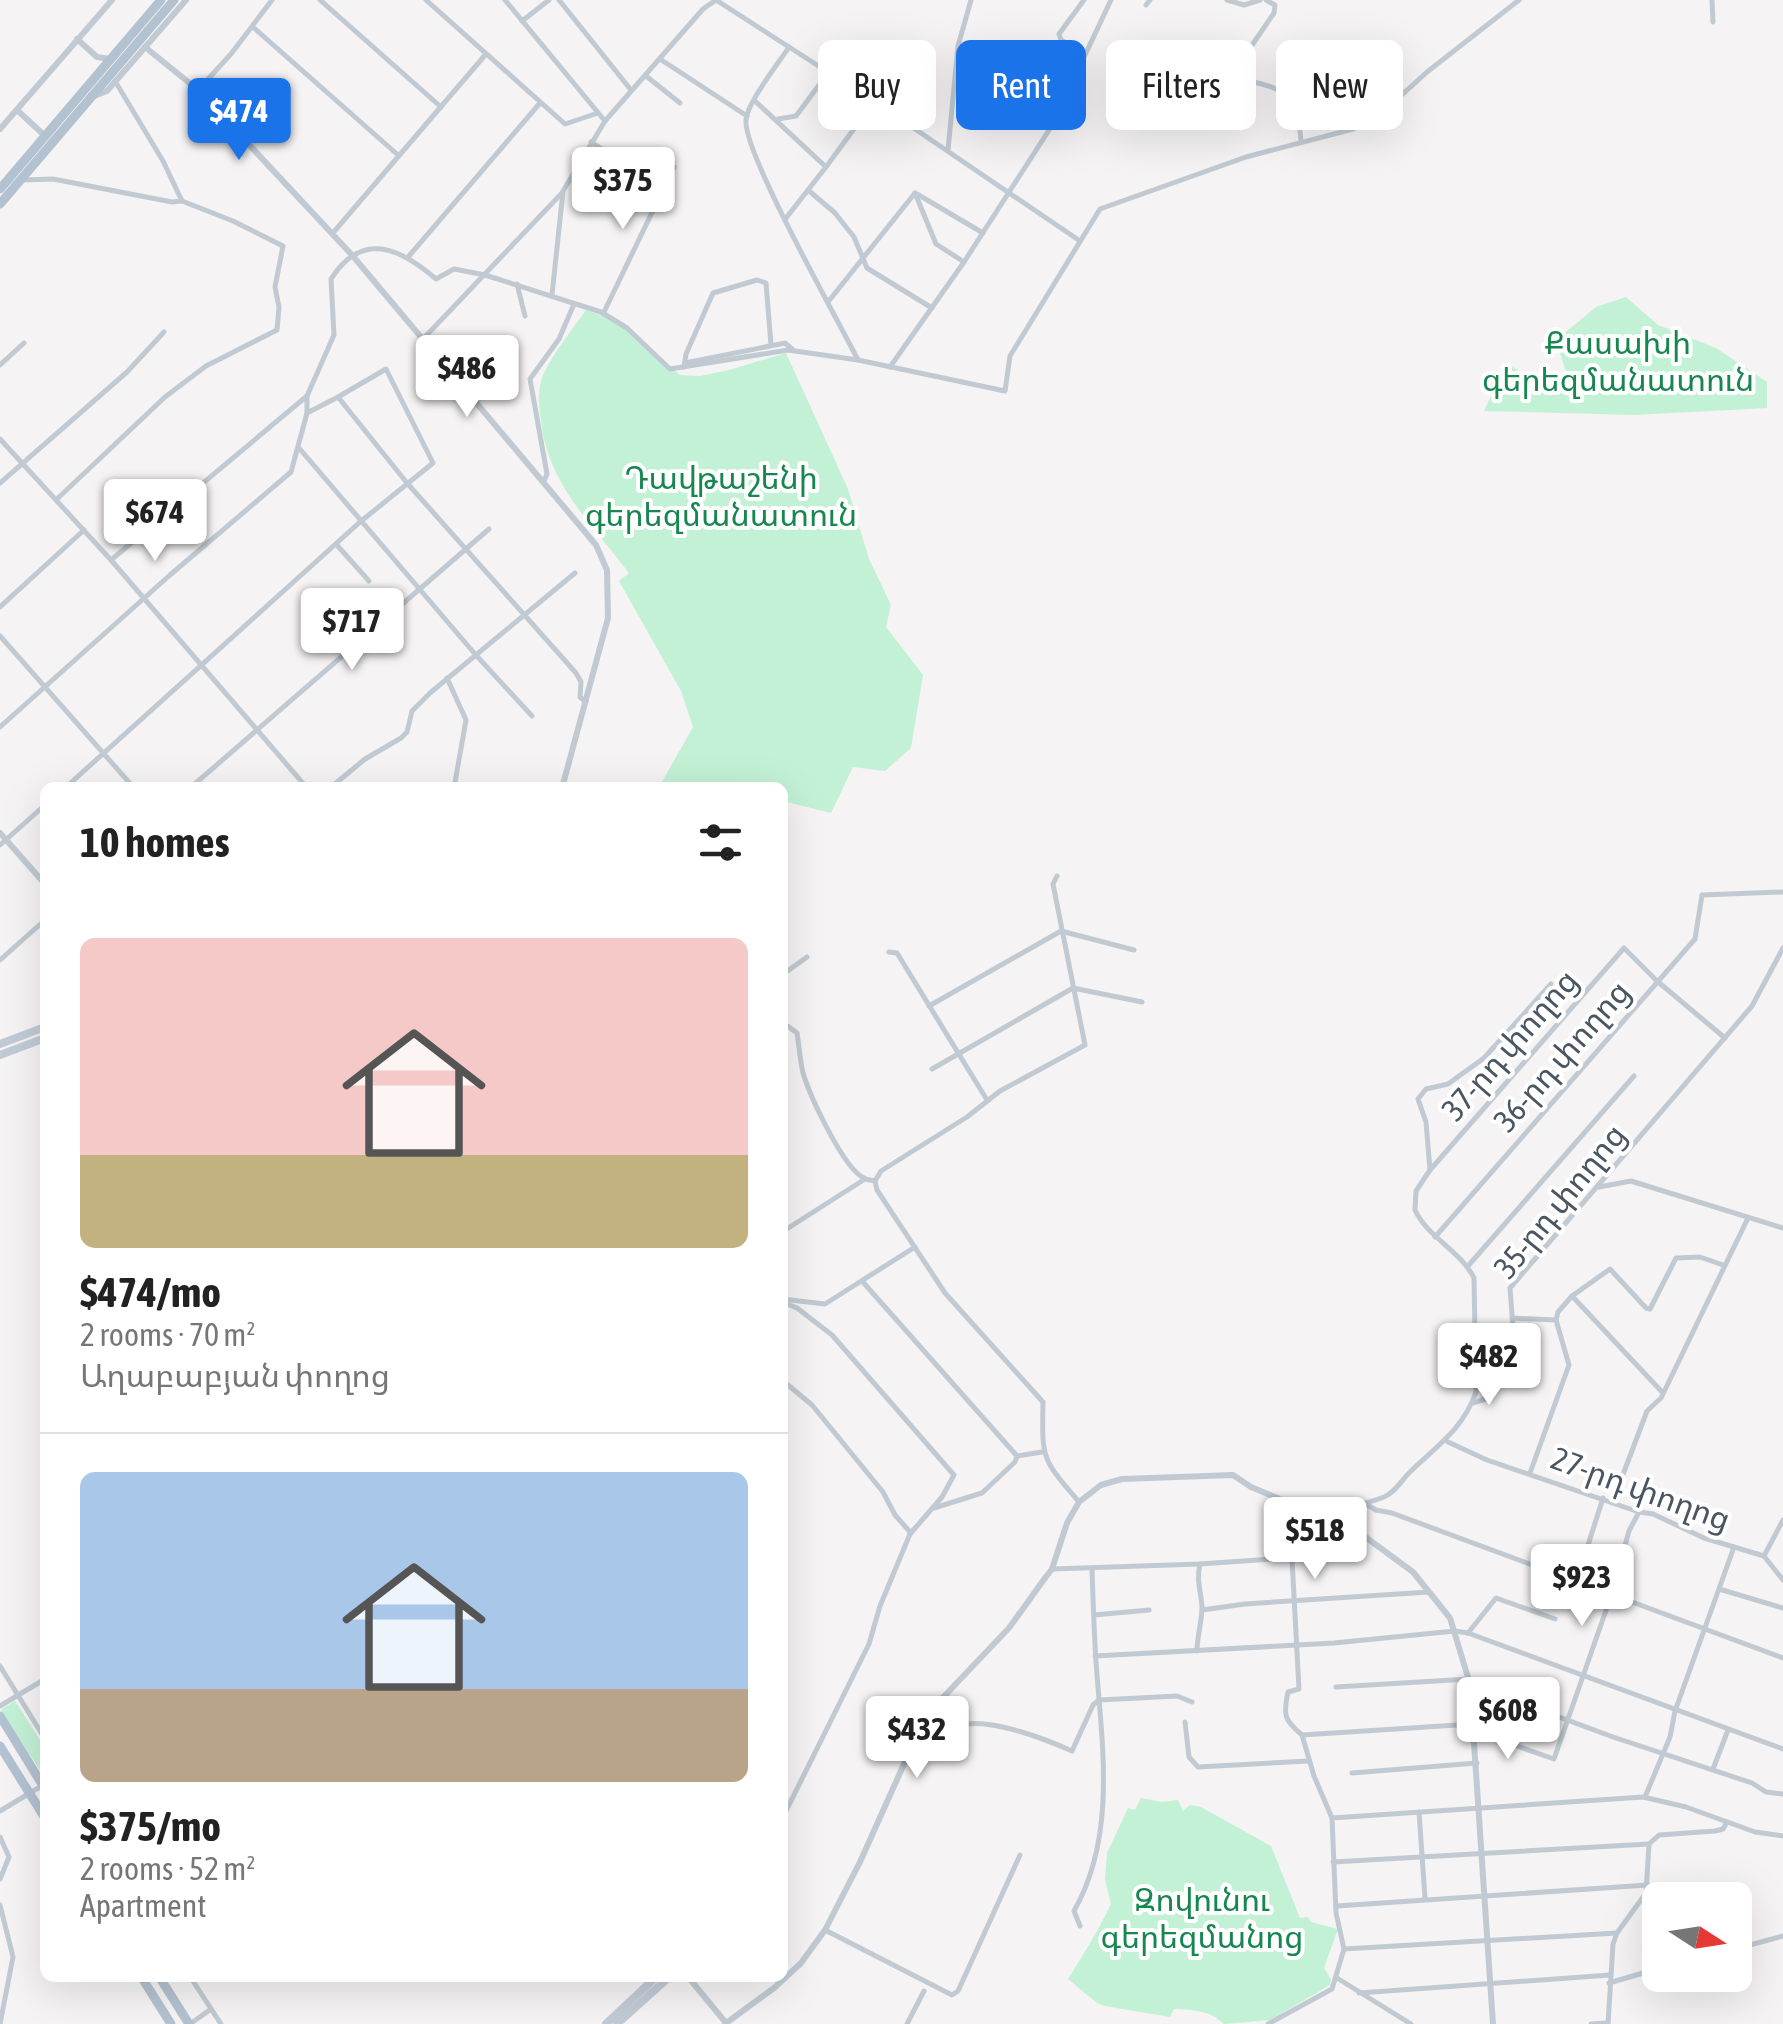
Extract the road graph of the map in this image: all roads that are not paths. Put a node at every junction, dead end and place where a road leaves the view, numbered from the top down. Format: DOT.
graph roads {
  1 [pos="112,0"];
  2 [pos="160,0"];
  3 [pos="174,0"];
  4 [pos="186,0"];
  5 [pos="272,0"];
  6 [pos="320,0"];
  7 [pos="426,0"];
  8 [pos="444,0"];
  9 [pos="506,0"];
  10 [pos="549,0"];
  11 [pos="559,0"];
  12 [pos="971,0"];
  13 [pos="1084,0"];
  14 [pos="1111,0"];
  15 [pos="1228,0"];
  16 [pos="1263,0"];
  17 [pos="1520,0"];
  18 [pos="1712,0"];
  19 [pos="711,1"];
  20 [pos="436,9"];
  21 [pos="522,21"];
  22 [pos="1713,22"];
  23 [pos="252,27"];
  24 [pos="78,39"];
  25 [pos="1061,40"];
  26 [pos="146,48"];
  27 [pos="789,48"];
  28 [pos="486,54"];
  29 [pos="1086,54"];
  30 [pos="111,59"];
  31 [pos="660,59"];
  32 [pos="818,67"];
  33 [pos="646,76"];
  34 [pos="115,81"];
  35 [pos="818,86"];
  36 [pos="198,90"];
  37 [pos="631,90"];
  38 [pos="90,96"];
  39 [pos="755,101"];
  40 [pos="541,102"];
  41 [pos="680,103"];
  42 [pos="441,107"];
  43 [pos="16,110"];
  44 [pos="598,113"];
  45 [pos="746,116"];
  46 [pos="776,120"];
  47 [pos="604,121"];
  48 [pos="0,129"];
  49 [pos="853,130"];
  50 [pos="916,130"];
  51 [pos="1049,130"];
  52 [pos="46,136"];
  53 [pos="1301,141"];
  54 [pos="591,142"];
  55 [pos="948,151"];
  56 [pos="398,155"];
  57 [pos="674,166"];
  58 [pos="826,167"];
  59 [pos="20,181"];
  60 [pos="0,188"];
  61 [pos="665,188"];
  62 [pos="808,190"];
  63 [pos="563,192"];
  64 [pos="915,192"];
  65 [pos="1010,192"];
  66 [pos="182,202"];
  67 [pos="0,204"];
  68 [pos="786,218"];
  69 [pos="983,233"];
  70 [pos="331,235"];
  71 [pos="1080,241"];
  72 [pos="352,256"];
  73 [pos="408,256"];
  74 [pos="861,260"];
  75 [pos="964,262"];
  76 [pos="485,275"];
  77 [pos="517,284"];
  78 [pos="552,295"];
  79 [pos="574,302"];
  80 [pos="828,302"];
  81 [pos="932,308"];
  82 [pos="604,313"];
  83 [pos="525,316"];
  84 [pos="164,332"];
  85 [pos="422,339"];
  86 [pos="24,343"];
  87 [pos="771,345"];
  88 [pos="795,352"];
  89 [pos="858,360"];
  90 [pos="0,365"];
  91 [pos="684,365"];
  92 [pos="890,366"];
  93 [pos="307,396"];
  94 [pos="338,397"];
  95 [pos="307,413"];
  96 [pos="0,440"];
  97 [pos="300,448"];
  98 [pos="22,463"];
  99 [pos="544,481"];
  100 [pos="0,483"];
  101 [pos="407,483"];
  102 [pos="57,499"];
  103 [pos="360,522"];
  104 [pos="490,529"];
  105 [pos="84,530"];
  106 [pos="336,544"];
  107 [pos="465,550"];
  108 [pos="111,560"];
  109 [pos="575,573"];
  110 [pos="369,581"];
  111 [pos="419,588"];
  112 [pos="144,598"];
  113 [pos="0,607"];
  114 [pos="522,615"];
  115 [pos="0,636"];
  116 [pos="474,654"];
  117 [pos="203,666"];
  118 [pos="447,678"];
  119 [pos="44,686"];
  120 [pos="586,702"];
  121 [pos="532,716"];
  122 [pos="0,726"];
  123 [pos="259,730"];
  124 [pos="104,753"];
  125 [pos="72,782"];
  126 [pos="129,782"];
  127 [pos="197,782"];
  128 [pos="302,782"];
  129 [pos="337,782"];
  130 [pos="455,782"];
  131 [pos="564,782"];
  132 [pos="40,809"];
  133 [pos="2,839"];
  134 [pos="1056,876"];
  135 [pos="40,879"];
  136 [pos="1783,892"];
  137 [pos="40,924"];
  138 [pos="1061,931"];
  139 [pos="1783,948"];
  140 [pos="1134,950"];
  141 [pos="889,952"];
  142 [pos="807,957"];
  143 [pos="0,960"];
  144 [pos="788,971"];
  145 [pos="1656,980"];
  146 [pos="1551,984"];
  147 [pos="1073,988"];
  148 [pos="1142,1002"];
  149 [pos="929,1006"];
  150 [pos="788,1026"];
  151 [pos="40,1029"];
  152 [pos="1725,1038"];
  153 [pos="40,1040"];
  154 [pos="0,1044"];
  155 [pos="958,1053"];
  156 [pos="0,1055"];
  157 [pos="932,1069"];
  158 [pos="1634,1076"];
  159 [pos="987,1100"];
  160 [pos="1430,1170"];
  161 [pos="865,1178"];
  162 [pos="875,1181"];
  163 [pos="1597,1188"];
  164 [pos="1748,1218"];
  165 [pos="788,1228"];
  166 [pos="1783,1228"];
  167 [pos="1435,1237"];
  168 [pos="915,1247"];
  169 [pos="1724,1265"];
  170 [pos="1468,1266"];
  171 [pos="862,1280"];
  172 [pos="1572,1296"];
  173 [pos="788,1301"];
  174 [pos="788,1303"];
  175 [pos="1512,1318"];
  176 [pos="1556,1320"];
  177 [pos="788,1385"];
  178 [pos="1663,1394"];
  179 [pos="1472,1402"];
  180 [pos="1447,1441"];
  181 [pos="1042,1452"];
  182 [pos="1016,1456"];
  183 [pos="1530,1473"];
  184 [pos="1603,1498"];
  185 [pos="1612,1501"];
  186 [pos="1079,1502"];
  187 [pos="1363,1502"];
  188 [pos="1290,1504"];
  189 [pos="931,1508"];
  190 [pos="1330,1511"];
  191 [pos="1638,1512"];
  192 [pos="1782,1525"];
  193 [pos="1358,1532"];
  194 [pos="911,1533"];
  195 [pos="1734,1547"];
  196 [pos="1764,1556"];
  197 [pos="1292,1558"];
  198 [pos="1200,1564"];
  199 [pos="1052,1569"];
  200 [pos="1092,1569"];
  201 [pos="1783,1580"];
  202 [pos="1576,1583"];
  203 [pos="1719,1589"];
  204 [pos="1432,1592"];
  205 [pos="1611,1596"];
  206 [pos="1294,1601"];
  207 [pos="1783,1608"];
  208 [pos="1149,1610"];
  209 [pos="1202,1610"];
  210 [pos="1094,1615"];
  211 [pos="1555,1620"];
  212 [pos="1706,1628"];
  213 [pos="1454,1632"];
  214 [pos="1468,1633"];
  215 [pos="1296,1644"];
  216 [pos="1197,1652"];
  217 [pos="1096,1656"];
  218 [pos="1783,1658"];
  219 [pos="0,1666"];
  220 [pos="1584,1678"];
  221 [pos="40,1681"];
  222 [pos="1470,1681"];
  223 [pos="1336,1688"];
  224 [pos="18,1695"];
  225 [pos="1099,1700"];
  226 [pos="1192,1702"];
  227 [pos="0,1706"];
  228 [pos="1676,1711"];
  229 [pos="0,1716"];
  230 [pos="1569,1720"];
  231 [pos="1185,1722"];
  232 [pos="1474,1728"];
  233 [pos="1728,1730"];
  234 [pos="40,1731"];
  235 [pos="1302,1735"];
  236 [pos="0,1746"];
  237 [pos="1783,1749"];
  238 [pos="1662,1753"];
  239 [pos="909,1754"];
  240 [pos="1309,1761"];
  241 [pos="1477,1763"];
  242 [pos="1713,1770"];
  243 [pos="1352,1773"];
  244 [pos="40,1780"];
  245 [pos="40,1788"];
  246 [pos="29,1794"];
  247 [pos="1783,1794"];
  248 [pos="1646,1797"];
  249 [pos="788,1807"];
  250 [pos="1481,1808"];
  251 [pos="40,1810"];
  252 [pos="0,1811"];
  253 [pos="1419,1812"];
  254 [pos="1332,1818"];
  255 [pos="1727,1822"];
  256 [pos="1783,1836"];
  257 [pos="0,1837"];
  258 [pos="1649,1844"];
  259 [pos="1482,1851"];
  260 [pos="1020,1855"];
  261 [pos="1424,1856"];
  262 [pos="1334,1862"];
  263 [pos="1,1870"];
  264 [pos="0,1880"];
  265 [pos="1648,1882"];
  266 [pos="1642,1885"];
  267 [pos="1485,1895"];
  268 [pos="1425,1899"];
  269 [pos="1642,1901"];
  270 [pos="0,1904"];
  271 [pos="1336,1906"];
  272 [pos="2,1920"];
  273 [pos="1080,1926"];
  274 [pos="825,1930"];
  275 [pos="1617,1933"];
  276 [pos="1783,1936"];
  277 [pos="1488,1939"];
  278 [pos="1752,1944"];
  279 [pos="1344,1949"];
  280 [pos="1642,1972"];
  281 [pos="788,1975"];
  282 [pos="1336,1978"];
  283 [pos="1609,1979"];
  284 [pos="144,1982"];
  285 [pos="163,1982"];
  286 [pos="194,1982"];
  287 [pos="651,1982"];
  288 [pos="664,1982"];
  289 [pos="693,1982"];
  290 [pos="780,1982"];
  291 [pos="1491,1983"];
  292 [pos="924,1992"];
  293 [pos="1358,1993"];
  294 [pos="211,2009"];
  295 [pos="1,2013"];
  296 [pos="0,2024"];
  297 [pos="170,2024"];
  298 [pos="189,2024"];
  299 [pos="220,2024"];
  300 [pos="606,2024"];
  301 [pos="617,2024"];
  302 [pos="726,2024"];
  303 [pos="907,2024"];
  304 [pos="1268,2024"];
  305 [pos="1411,2024"];
  306 [pos="1493,2024"];
  307 [pos="1592,2024"];
  308 [pos="1608,2024"];
  1 -- 24 [label="street"];
  2 -- 30 [label="main road"];
  3 -- 38 [label="main road"];
  4 -- 26 [label="street"];
  5 -- 23 [label="street"];
  6 -- 42 [label="street"];
  7 -- 20 [label="street"];
  8 -- 20 [label="street"];
  9 -- 21 [label="street"];
  10 -- 21 [label="street"];
  11 -- 37 [label="street"];
  12 -- 55 [label="street"];
  13 -- 25 [label="street"];
  14 -- 29 [label="street"];
  15 -- 16 [label="street"];
  16 -- 53 [label="street"];
  17 -- 53 [label="street"];
  18 -- 22 [label="street"];
  19 -- 27 [label="street"];
  19 -- 31 [label="street"];
  20 -- 28 [label="street"];
  21 -- 44 [label="street"];
  23 -- 36 [label="street"];
  23 -- 56 [label="street"];
  24 -- 30 [label="street"];
  24 -- 43 [label="street"];
  26 -- 34 [label="street"];
  26 -- 36 [label="street"];
  27 -- 32 [label="street"];
  27 -- 39 [label="street"];
  28 -- 40 [label="street"];
  28 -- 42 [label="street"];
  30 -- 52 [label="main road"];
  31 -- 33 [label="street"];
  31 -- 45 [label="street"];
  33 -- 37 [label="street"];
  33 -- 41 [label="street"];
  34 -- 38 [label="street"];
  34 -- 66 [label="street"];
  35 -- 46 [label="street"];
  36 -- 70 [label="street"];
  37 -- 47 [label="street"];
  38 -- 59 [label="main road"];
  39 -- 45 [label="street"];
  39 -- 46 [label="street"];
  40 -- 44 [label="street"];
  40 -- 73 [label="street"];
  42 -- 56 [label="street"];
  43 -- 48 [label="street"];
  43 -- 52 [label="street"];
  44 -- 47 [label="street"];
  45 -- 68 [label="street"];
  46 -- 58 [label="street"];
  47 -- 54 [label="street"];
  49 -- 58 [label="street"];
  50 -- 55 [label="street"];
  51 -- 65 [label="street"];
  52 -- 60 [label="main road"];
  53 -- 71 [label="street"];
  54 -- 61 [label="street"];
  54 -- 63 [label="street"];
  55 -- 65 [label="street"];
  56 -- 70 [label="street"];
  57 -- 61 [label="street"];
  58 -- 62 [label="street"];
  59 -- 66 [label="street"];
  59 -- 67 [label="main road"];
  61 -- 82 [label="street"];
  62 -- 68 [label="street"];
  62 -- 74 [label="street"];
  63 -- 76 [label="street"];
  63 -- 78 [label="street"];
  64 -- 69 [label="street"];
  64 -- 74 [label="street"];
  64 -- 75 [label="street"];
  65 -- 69 [label="street"];
  65 -- 71 [label="street"];
  66 -- 102 [label="street"];
  68 -- 80 [label="street"];
  69 -- 75 [label="street"];
  70 -- 72 [label="street"];
  71 -- 92 [label="street"];
  72 -- 73 [label="street"];
  72 -- 85 [label="street"];
  72 -- 93 [label="street"];
  73 -- 76 [label="street"];
  74 -- 80 [label="street"];
  74 -- 81 [label="street"];
  75 -- 81 [label="street"];
  76 -- 77 [label="street"];
  76 -- 85 [label="street"];
  77 -- 78 [label="street"];
  77 -- 83 [label="street"];
  78 -- 79 [label="street"];
  79 -- 82 [label="street"];
  79 -- 99 [label="street"];
  80 -- 89 [label="street"];
  81 -- 92 [label="street"];
  82 -- 91 [label="street"];
  84 -- 98 [label="street"];
  85 -- 99 [label="street"];
  86 -- 90 [label="street"];
  87 -- 88 [label="street"];
  87 -- 91 [label="street"];
  87 -- 91 [label="street"];
  88 -- 89 [label="street"];
  88 -- 91 [label="street"];
  89 -- 92 [label="street"];
  93 -- 95 [label="street"];
  93 -- 108 [label="street"];
  94 -- 95 [label="street"];
  94 -- 101 [label="street"];
  94 -- 101 [label="street"];
  95 -- 97 [label="street"];
  96 -- 98 [label="street"];
  97 -- 103 [label="street"];
  97 -- 112 [label="street"];
  98 -- 100 [label="street"];
  98 -- 102 [label="street"];
  99 -- 120 [label="street"];
  101 -- 103 [label="street"];
  101 -- 107 [label="street"];
  102 -- 105 [label="street"];
  103 -- 106 [label="street"];
  103 -- 111 [label="street"];
  104 -- 107 [label="street"];
  105 -- 108 [label="street"];
  105 -- 113 [label="street"];
  106 -- 110 [label="street"];
  106 -- 117 [label="street"];
  107 -- 111 [label="street"];
  107 -- 114 [label="street"];
  108 -- 112 [label="street"];
  109 -- 114 [label="street"];
  111 -- 116 [label="street"];
  111 -- 123 [label="street"];
  112 -- 117 [label="street"];
  112 -- 119 [label="street"];
  114 -- 116 [label="street"];
  114 -- 120 [label="street"];
  115 -- 119 [label="street"];
  116 -- 118 [label="street"];
  116 -- 121 [label="street"];
  117 -- 123 [label="street"];
  117 -- 124 [label="street"];
  118 -- 129 [label="street"];
  118 -- 130 [label="street"];
  119 -- 122 [label="street"];
  119 -- 124 [label="street"];
  120 -- 131 [label="street"];
  123 -- 127 [label="street"];
  123 -- 128 [label="street"];
  124 -- 125 [label="street"];
  124 -- 126 [label="street"];
  132 -- 133 [label="street"];
  133 -- 135 [label="street"];
  134 -- 138 [label="street"];
  136 -- 145 [label="street, 36-րդ փողոց"];
  137 -- 143 [label="street"];
  138 -- 140 [label="street"];
  138 -- 147 [label="street"];
  138 -- 149 [label="street"];
  139 -- 152 [label="street, 35-րդ փողոց"];
  141 -- 149 [label="street"];
  142 -- 144 [label="street"];
  145 -- 152 [label="street"];
  145 -- 160 [label="street, 37-րդ փողոց"];
  145 -- 167 [label="street, 36-րդ փողոց"];
  146 -- 160 [label="street"];
  147 -- 148 [label="street"];
  147 -- 155 [label="street"];
  147 -- 159 [label="street"];
  149 -- 155 [label="street"];
  150 -- 161 [label="street"];
  151 -- 154 [label="main road"];
  152 -- 163 [label="street, 35-րդ փողոց"];
  153 -- 156 [label="main road"];
  155 -- 157 [label="street"];
  155 -- 159 [label="street"];
  158 -- 170 [label="street"];
  159 -- 162 [label="street"];
  160 -- 167 [label="street"];
  161 -- 162 [label="street"];
  161 -- 165 [label="street"];
  162 -- 168 [label="street"];
  163 -- 164 [label="street"];
  163 -- 175 [label="street, 35-րդ փողոց"];
  164 -- 166 [label="street"];
  164 -- 169 [label="street"];
  167 -- 170 [label="street"];
  168 -- 171 [label="street"];
  168 -- 181 [label="street"];
  169 -- 172 [label="street"];
  169 -- 178 [label="street"];
  170 -- 179 [label="street"];
  171 -- 173 [label="street"];
  171 -- 182 [label="street"];
  172 -- 176 [label="street"];
  172 -- 178 [label="street"];
  174 -- 189 [label="street"];
  175 -- 176 [label="street"];
  175 -- 179 [label="street, 35-րդ փողոց"];
  176 -- 183 [label="street"];
  177 -- 194 [label="street"];
  178 -- 185 [label="street"];
  179 -- 180 [label="street"];
  180 -- 183 [label="street, 27-րդ փողոց"];
  180 -- 187 [label="street"];
  181 -- 182 [label="street"];
  181 -- 186 [label="street"];
  182 -- 189 [label="street"];
  183 -- 184 [label="street, 27-րդ փողոց"];
  184 -- 185 [label="street, 27-րդ փողոց"];
  184 -- 202 [label="street"];
  185 -- 191 [label="street, 27-րդ փողոց"];
  186 -- 188 [label="street"];
  186 -- 199 [label="street"];
  187 -- 190 [label="street"];
  187 -- 202 [label="street"];
  188 -- 190 [label="street"];
  188 -- 197 [label="street"];
  189 -- 194 [label="street"];
  190 -- 193 [label="street"];
  191 -- 195 [label="street, 27-րդ փողոց"];
  191 -- 205 [label="street"];
  192 -- 196 [label="street"];
  193 -- 197 [label="street"];
  193 -- 204 [label="street"];
  194 -- 249 [label="street"];
  195 -- 196 [label="street, 27-րդ փողոց"];
  195 -- 203 [label="street"];
  196 -- 201 [label="street"];
  197 -- 198 [label="street"];
  197 -- 206 [label="street"];
  198 -- 200 [label="street"];
  198 -- 209 [label="street"];
  199 -- 200 [label="street"];
  199 -- 239 [label="street"];
  200 -- 210 [label="street"];
  202 -- 205 [label="street"];
  203 -- 207 [label="street"];
  203 -- 212 [label="street"];
  204 -- 206 [label="street"];
  204 -- 213 [label="street"];
  205 -- 212 [label="street"];
  205 -- 220 [label="street"];
  206 -- 209 [label="street"];
  206 -- 215 [label="street"];
  208 -- 210 [label="street"];
  209 -- 216 [label="street"];
  210 -- 217 [label="street"];
  211 -- 214 [label="street"];
  212 -- 218 [label="street"];
  212 -- 228 [label="street"];
  213 -- 214 [label="street"];
  213 -- 215 [label="street"];
  213 -- 222 [label="street"];
  214 -- 220 [label="street"];
  215 -- 216 [label="street"];
  215 -- 235 [label="street"];
  216 -- 217 [label="street"];
  217 -- 225 [label="street"];
  219 -- 224 [label="street"];
  220 -- 228 [label="street"];
  220 -- 230 [label="street"];
  221 -- 224 [label="street"];
  222 -- 223 [label="street"];
  222 -- 230 [label="street"];
  222 -- 232 [label="street"];
  224 -- 227 [label="street"];
  224 -- 234 [label="street"];
  225 -- 226 [label="street"];
  225 -- 239 [label="street"];
  225 -- 273 [label="street"];
  228 -- 233 [label="street"];
  228 -- 238 [label="street"];
  229 -- 244 [label="main road"];
  230 -- 232 [label="street"];
  230 -- 238 [label="street"];
  231 -- 240 [label="street"];
  232 -- 235 [label="street"];
  232 -- 241 [label="street"];
  233 -- 237 [label="street"];
  233 -- 242 [label="street"];
  235 -- 240 [label="street"];
  236 -- 246 [label="main road"];
  238 -- 242 [label="street"];
  238 -- 248 [label="street"];
  239 -- 274 [label="street"];
  240 -- 254 [label="street"];
  241 -- 243 [label="street"];
  241 -- 250 [label="street"];
  242 -- 247 [label="street"];
  245 -- 246 [label="street"];
  246 -- 251 [label="main road"];
  246 -- 252 [label="street"];
  248 -- 250 [label="street"];
  248 -- 255 [label="street"];
  250 -- 253 [label="street"];
  250 -- 259 [label="street"];
  253 -- 254 [label="street"];
  253 -- 261 [label="street"];
  254 -- 262 [label="street"];
  255 -- 256 [label="street"];
  255 -- 258 [label="street"];
  257 -- 263 [label="street"];
  258 -- 259 [label="street"];
  258 -- 265 [label="street"];
  259 -- 261 [label="street"];
  259 -- 267 [label="street"];
  260 -- 274 [label="street"];
  261 -- 262 [label="street"];
  261 -- 268 [label="street"];
  262 -- 271 [label="street"];
  263 -- 264 [label="street"];
  266 -- 267 [label="street"];
  267 -- 268 [label="street"];
  267 -- 277 [label="street"];
  268 -- 271 [label="street"];
  269 -- 275 [label="street"];
  270 -- 272 [label="street"];
  271 -- 279 [label="street"];
  272 -- 295 [label="street"];
  274 -- 281 [label="street"];
  275 -- 277 [label="street"];
  275 -- 283 [label="street"];
  276 -- 278 [label="street"];
  277 -- 279 [label="street"];
  277 -- 291 [label="street"];
  279 -- 282 [label="street"];
  280 -- 283 [label="street"];
  282 -- 293 [label="street"];
  282 -- 304 [label="street"];
  283 -- 291 [label="street"];
  283 -- 308 [label="street"];
  284 -- 297 [label="main road"];
  285 -- 298 [label="main road"];
  286 -- 294 [label="street"];
  287 -- 300 [label="main road"];
  288 -- 301 [label="main road"];
  289 -- 302 [label="street"];
  290 -- 302 [label="street"];
  291 -- 293 [label="street"];
  291 -- 306 [label="street"];
  292 -- 303 [label="street"];
  293 -- 305 [label="street"];
  294 -- 298 [label="street"];
  294 -- 299 [label="street"];
  295 -- 296 [label="street"];
  307 -- 308 [label="street"];
}
